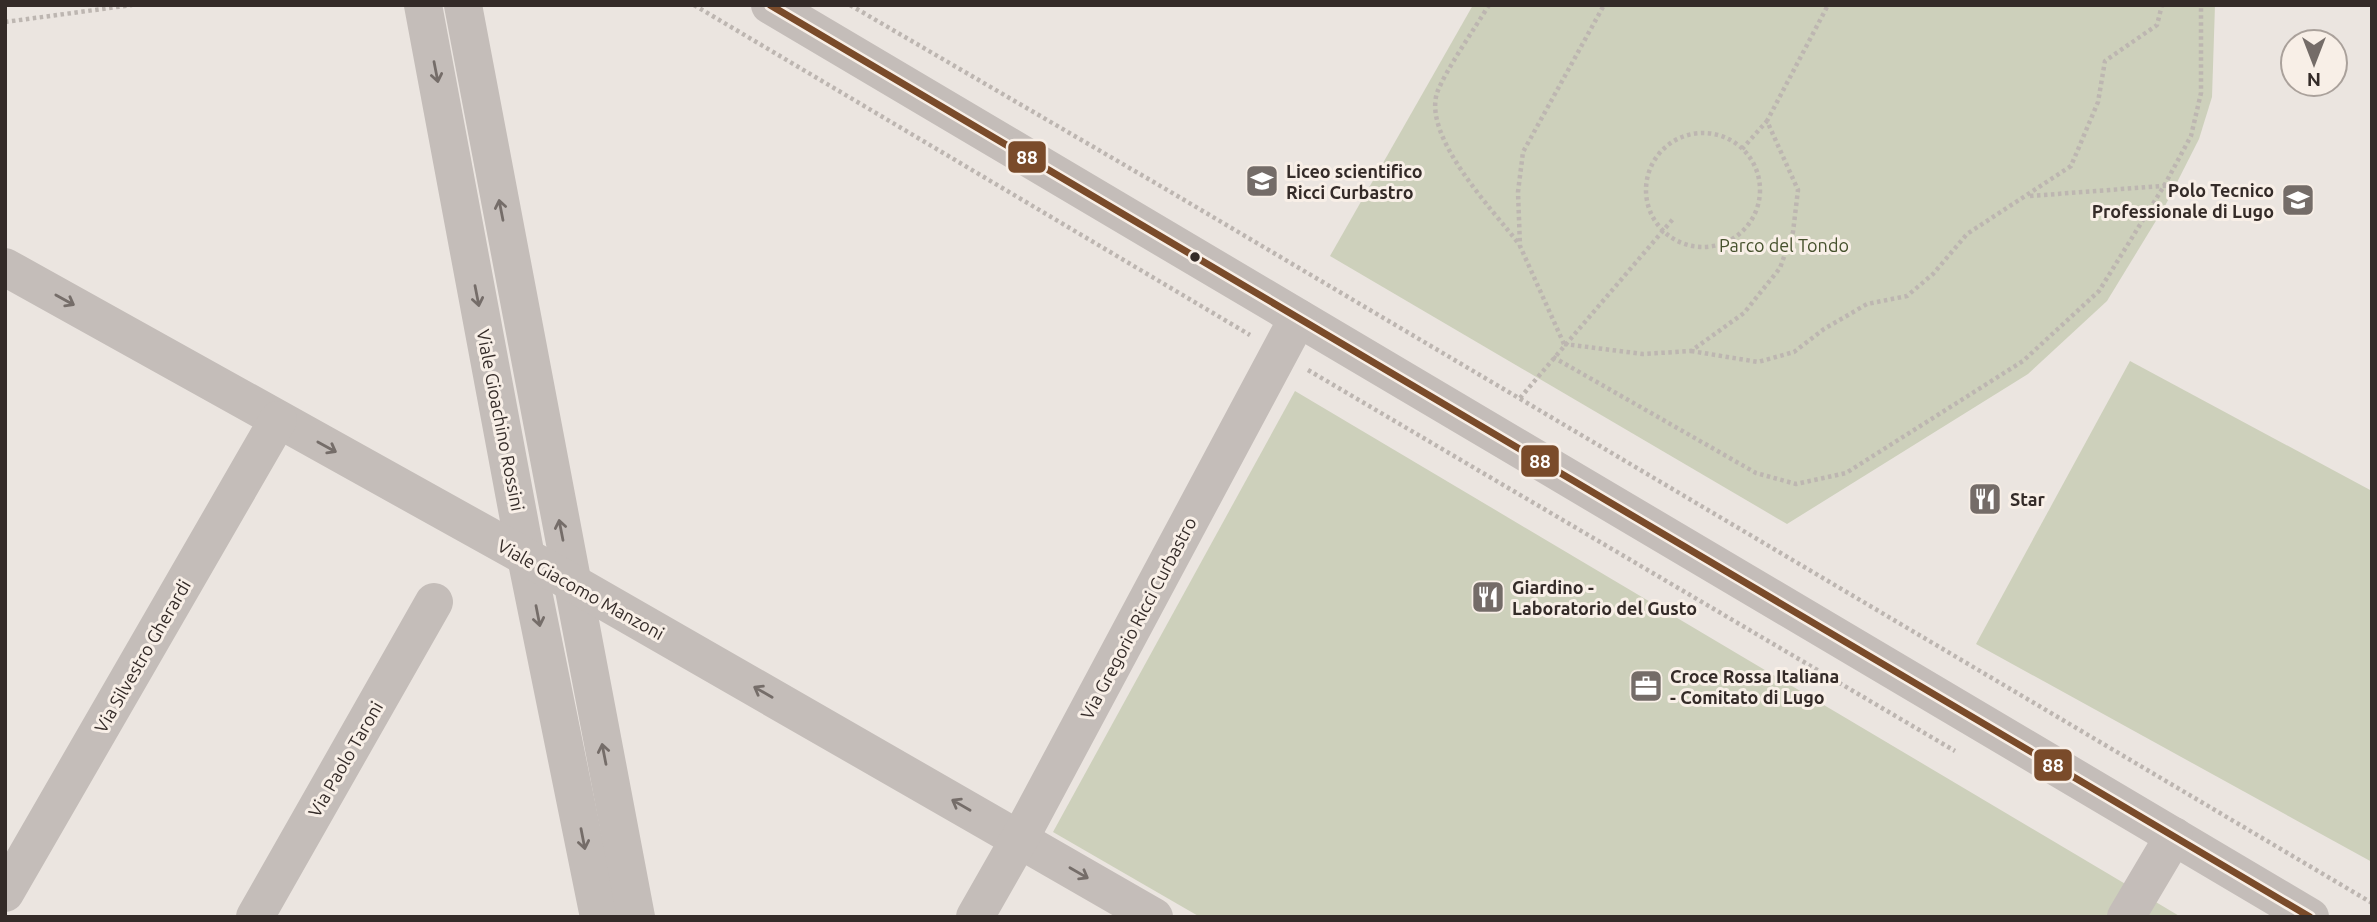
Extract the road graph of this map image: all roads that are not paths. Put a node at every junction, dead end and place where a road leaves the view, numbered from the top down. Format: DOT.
graph roads {
  1 [pos="423,5"];
  2 [pos="463,5"];
  3 [pos="769,5"];
  4 [pos="5,267"];
  5 [pos="1298,318"];
  6 [pos="278,420"];
  7 [pos="526,556"];
  8 [pos="571,582"];
  9 [pos="434,602"];
  10 [pos="2174,836"];
  11 [pos="1020,838"];
  12 [pos="5,893"];
  13 [pos="255,917"];
  14 [pos="599,917"];
  15 [pos="636,917"];
  16 [pos="975,917"];
  17 [pos="1154,917"];
  18 [pos="2126,917"];
  19 [pos="2310,917"];
  1 -- 7 [label="street, Viale Gioachino Rossini, one-way"];
  8 -- 2 [label="street, one-way"];
  3 -- 5 [label="street"];
  4 -- 6 [label="street, Viale Giacomo Manzoni, one-way"];
  5 -- 10 [label="street"];
  5 -- 11 [label="street, Via Gregorio Ricci Curbastro"];
  6 -- 7 [label="street, Viale Giacomo Manzoni, one-way"];
  6 -- 12 [label="street, Via Silvestro Gherardi"];
  7 -- 8 [label="street, Viale Giacomo Manzoni"];
  7 -- 14 [label="street, Viale Gioachino Rossini, one-way"];
  11 -- 8 [label="street, Viale Giacomo Manzoni, one-way"];
  15 -- 8 [label="street, one-way"];
  9 -- 13 [label="street, Via Paolo Taroni"];
  10 -- 18 [label="street"];
  10 -- 19 [label="street"];
  11 -- 16 [label="street, Via Gregorio Ricci Curbastro"];
  11 -- 17 [label="street, Viale Giacomo Manzoni, one-way"];
}
